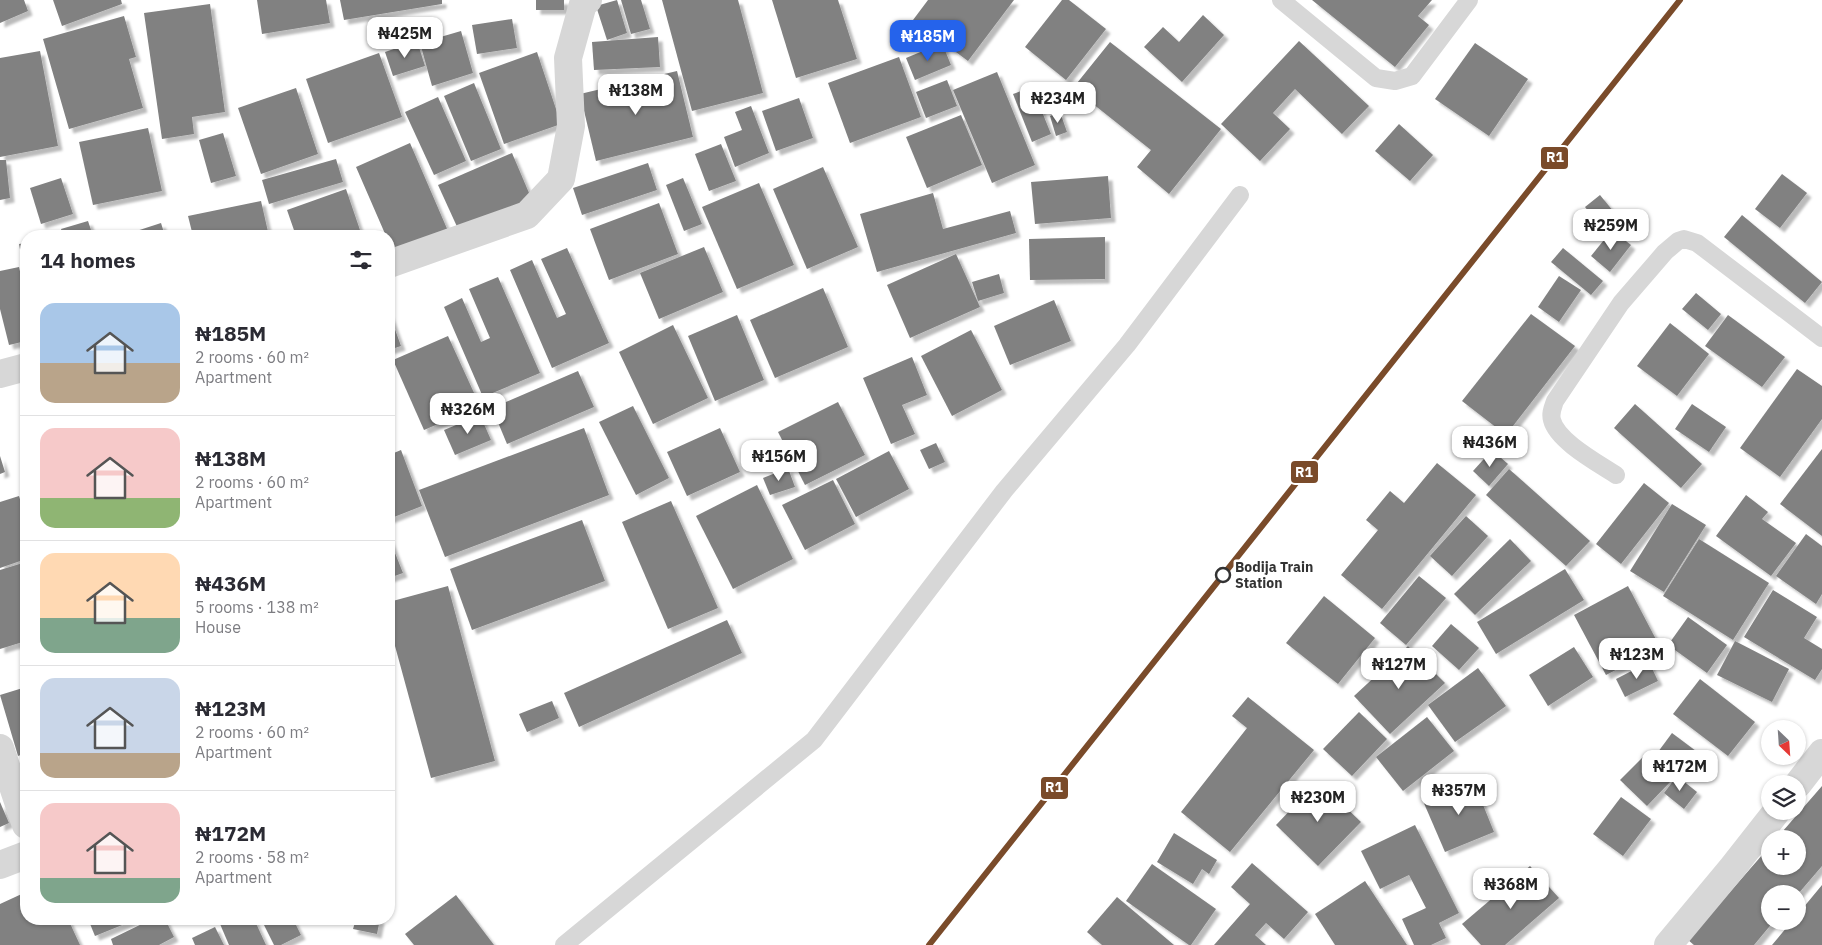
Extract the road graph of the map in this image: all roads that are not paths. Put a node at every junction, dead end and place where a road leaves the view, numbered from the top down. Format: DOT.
graph roads {
  1 [pos="588,0"];
  2 [pos="1281,0"];
  3 [pos="1469,0"];
  4 [pos="1240,195"];
  5 [pos="395,262"];
  6 [pos="1822,338"];
  7 [pos="20,369"];
  8 [pos="0,374"];
  9 [pos="1616,475"];
  10 [pos="0,748"];
  11 [pos="1822,753"];
  12 [pos="1805,775"];
  13 [pos="20,807"];
  14 [pos="1770,820"];
  15 [pos="20,857"];
  16 [pos="0,865"];
  17 [pos="564,945"];
  18 [pos="1668,945"];
  1 -- 5 [label="street"];
  2 -- 3 [label="lane"];
  4 -- 17 [label="lane"];
  6 -- 9 [label="lane"];
  7 -- 8 [label="street"];
  10 -- 13 [label="street"];
  11 -- 12 [label="street"];
  14 -- 18 [label="street"];
  15 -- 16 [label="street"];
}
